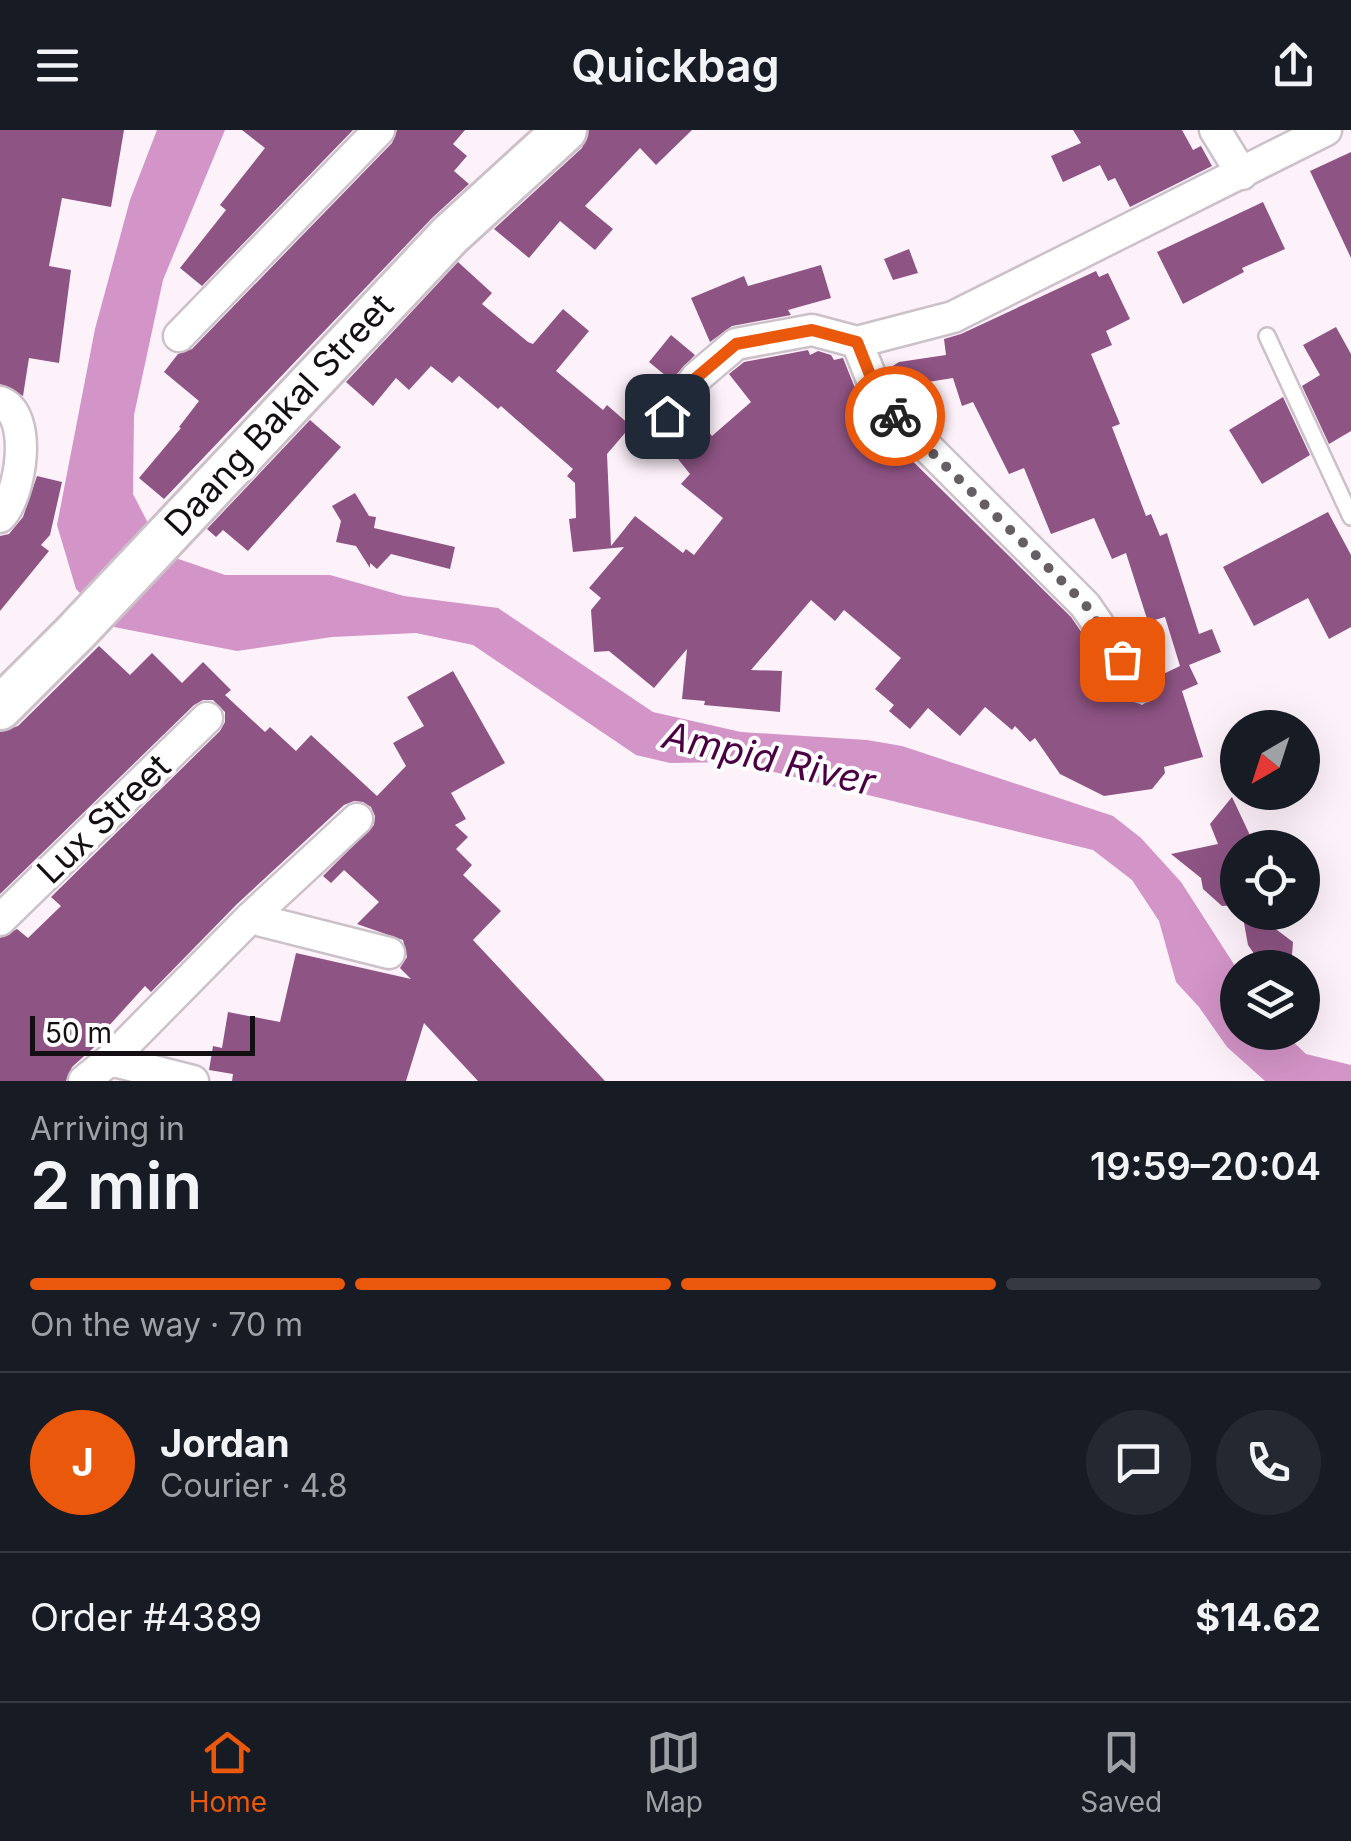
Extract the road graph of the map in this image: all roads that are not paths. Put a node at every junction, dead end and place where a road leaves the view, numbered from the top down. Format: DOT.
graph roads {
  1 [pos="380,130"];
  2 [pos="565,130"];
  3 [pos="1216,130"];
  4 [pos="1326,130"];
  5 [pos="1242,174"];
  6 [pos="179,336"];
  7 [pos="1267,336"];
  8 [pos="857,342"];
  9 [pos="0,402"];
  10 [pos="667,416"];
  11 [pos="0,517"];
  12 [pos="1351,517"];
  13 [pos="1141,686"];
  14 [pos="0,708"];
  15 [pos="207,718"];
  16 [pos="358,820"];
  17 [pos="250,918"];
  18 [pos="0,920"];
  19 [pos="389,953"];
  20 [pos="110,1060"];
  21 [pos="84,1081"];
  22 [pos="194,1081"];
  1 -- 6 [label="street"];
  2 -- 14 [label="street, Daang Bakal Street"];
  3 -- 5 [label="street"];
  4 -- 5 [label="street"];
  5 -- 8 [label="street"];
  7 -- 12 [label="lane"];
  8 -- 10 [label="street"];
  8 -- 13 [label="street"];
  9 -- 11 [label="street"];
  15 -- 18 [label="street, Lux Street"];
  16 -- 17 [label="street"];
  17 -- 19 [label="street"];
  17 -- 20 [label="street"];
  20 -- 21 [label="street"];
  20 -- 22 [label="street"];
}
